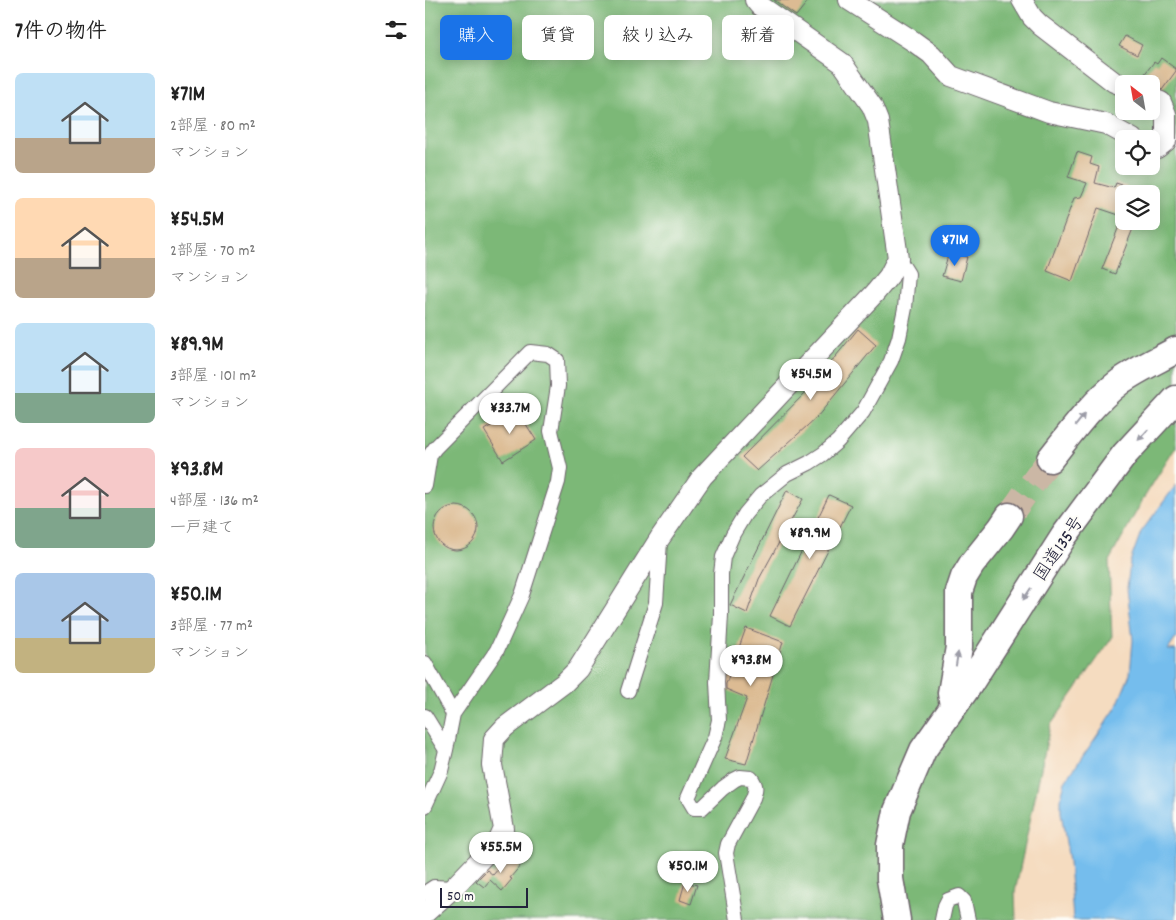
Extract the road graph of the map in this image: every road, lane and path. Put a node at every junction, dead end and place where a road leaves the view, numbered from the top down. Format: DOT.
graph roads {
  1 [pos="755,0"];
  2 [pos="849,0"];
  3 [pos="1022,0"];
  4 [pos="1115,82"];
  5 [pos="1160,102"];
  6 [pos="1117,130"];
  7 [pos="1160,146"];
  8 [pos="898,258"];
  9 [pos="1176,350"];
  10 [pos="1176,399"];
  11 [pos="1050,459"];
  12 [pos="425,486"];
  13 [pos="1009,516"];
  14 [pos="660,538"];
  15 [pos="425,663"];
  16 [pos="628,691"];
  17 [pos="953,707"];
  18 [pos="453,714"];
  19 [pos="425,716"];
  20 [pos="446,750"];
  21 [pos="425,806"];
  22 [pos="453,888"];
  23 [pos="425,893"];
  24 [pos="425,913"];
  25 [pos="737,920"];
  26 [pos="897,920"];
  27 [pos="942,920"];
  28 [pos="968,920"];
  1 -- 8 [label="street"];
  2 -- 6 [label="street"];
  3 -- 4 [label="street"];
  5 -- 7 [label="street"];
  8 -- 14 [label="street"];
  8 -- 25 [label="street"];
  11 -- 9 [label="highway, one-way"];
  10 -- 17 [label="highway, 国道135号, one-way"];
  12 -- 18 [label="street"];
  17 -- 13 [label="highway, one-way"];
  14 -- 16 [label="street"];
  14 -- 22 [label="street"];
  15 -- 18 [label="street"];
  17 -- 26 [label="highway, 国道135号"];
  18 -- 20 [label="street"];
  19 -- 20 [label="street"];
  20 -- 21 [label="street"];
  22 -- 23 [label="street"];
  22 -- 24 [label="street"];
  27 -- 28 [label="street"];
}
